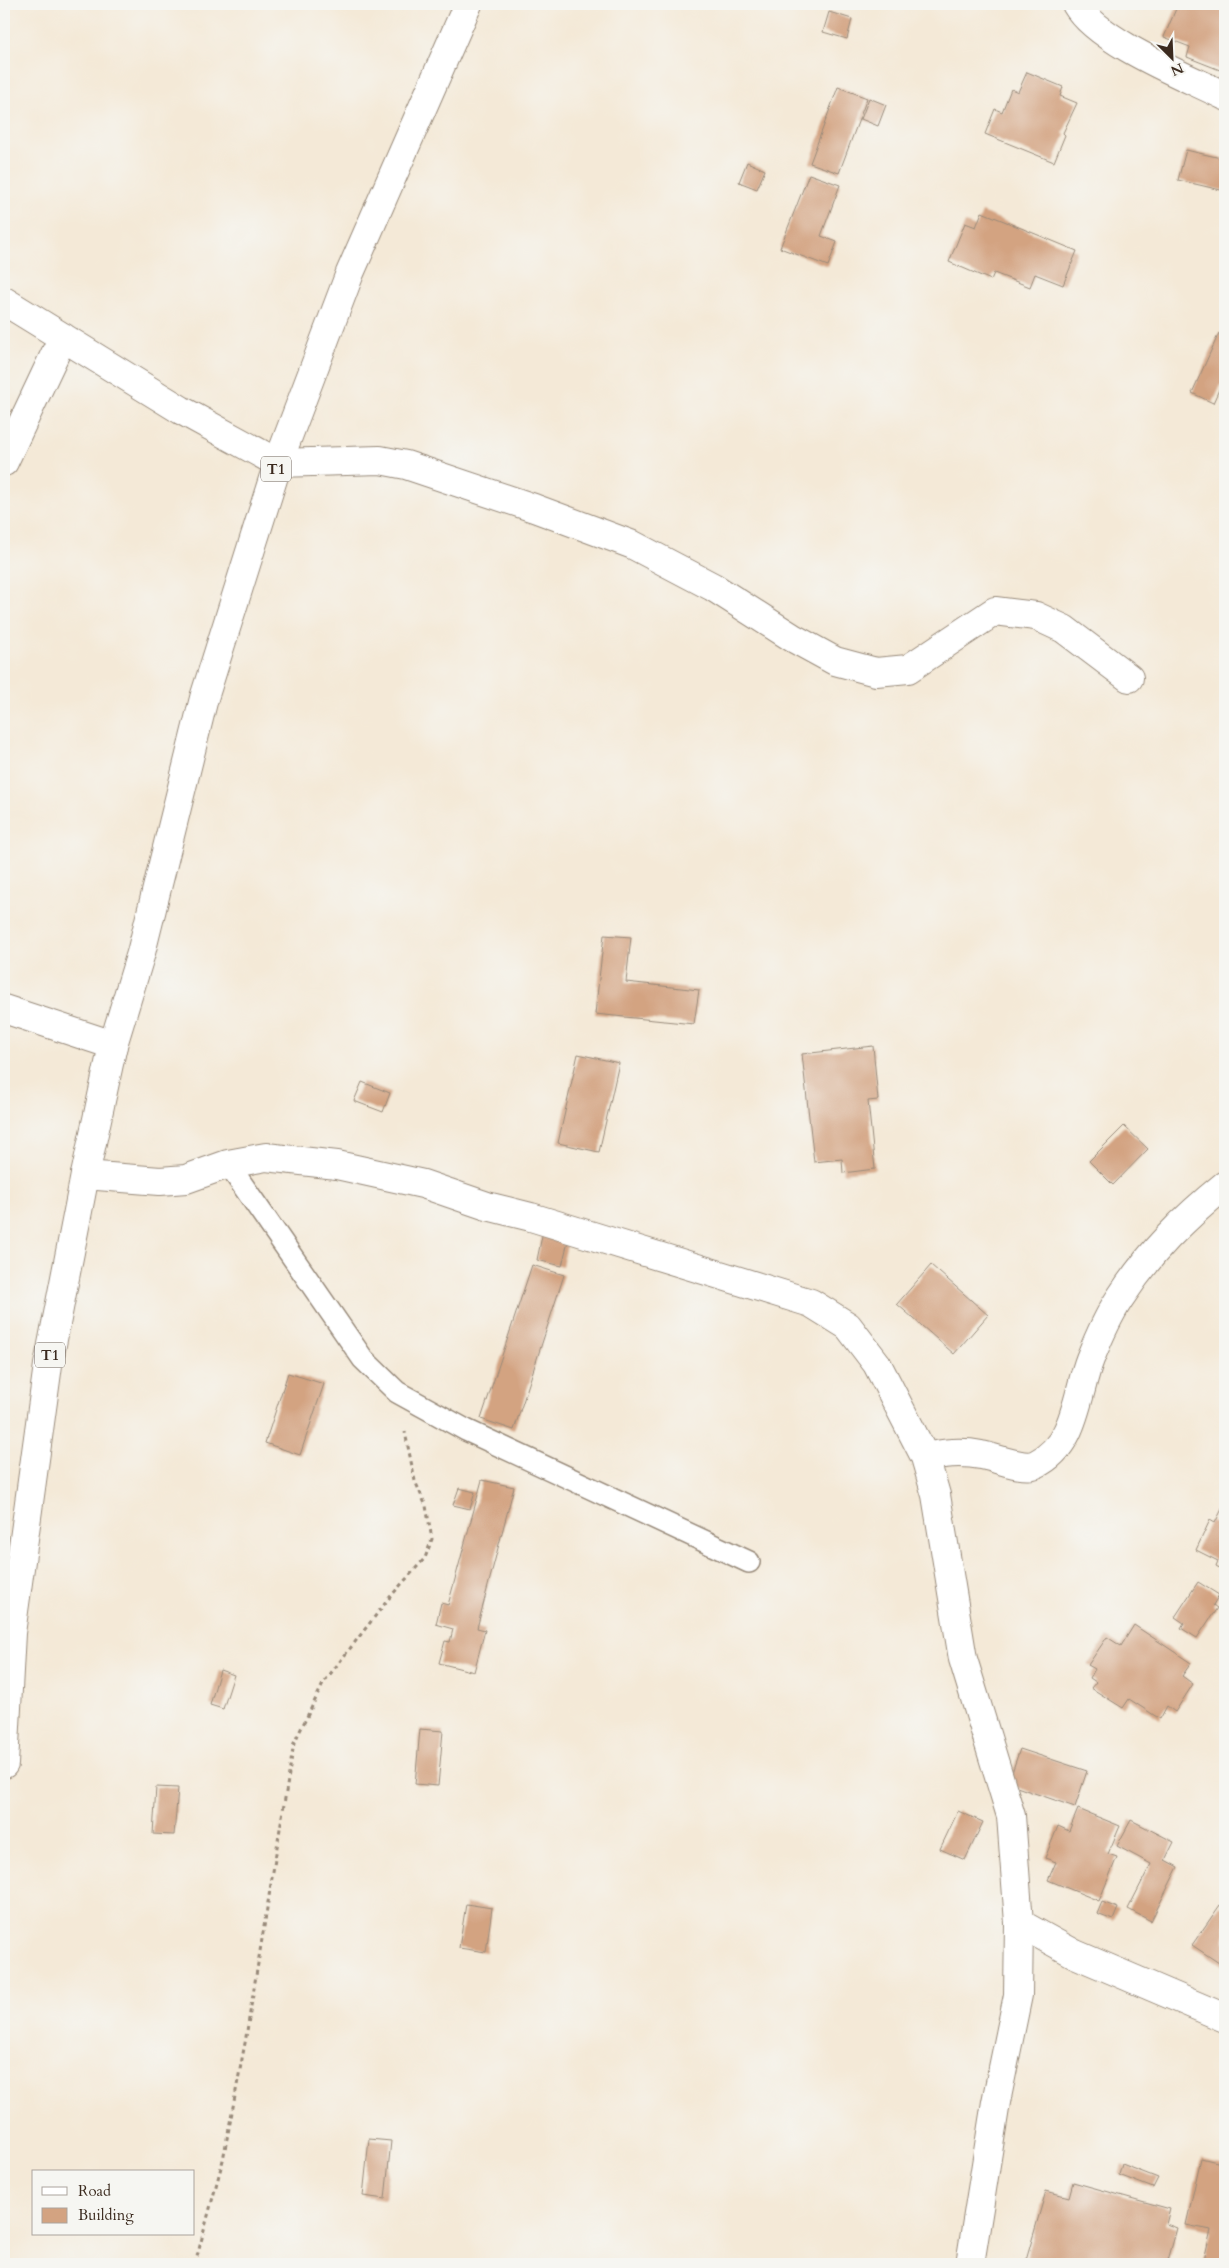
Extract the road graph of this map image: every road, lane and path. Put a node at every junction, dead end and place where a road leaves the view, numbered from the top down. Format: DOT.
graph roads {
  1 [pos="468,4"];
  2 [pos="1076,4"];
  3 [pos="1225,96"];
  4 [pos="4,301"];
  5 [pos="63,337"];
  6 [pos="4,462"];
  7 [pos="278,463"];
  8 [pos="1129,678"];
  9 [pos="4,1009"];
  10 [pos="113,1045"];
  11 [pos="228,1164"];
  12 [pos="85,1175"];
  13 [pos="1225,1185"];
  14 [pos="397,1392"];
  15 [pos="925,1457"];
  16 [pos="749,1562"];
  17 [pos="4,1764"];
  18 [pos="1019,1924"];
  19 [pos="1225,2018"];
  20 [pos="195,2264"];
  21 [pos="970,2264"];
  1 -- 7 [label="main road, T1"];
  2 -- 3 [label="main road"];
  4 -- 5 [label="main road"];
  5 -- 6 [label="main road"];
  5 -- 7 [label="main road"];
  7 -- 8 [label="main road"];
  7 -- 10 [label="main road, T1"];
  9 -- 10 [label="main road"];
  10 -- 12 [label="main road, T1"];
  11 -- 12 [label="main road"];
  11 -- 14 [label="lane"];
  11 -- 15 [label="main road"];
  12 -- 17 [label="main road, T1"];
  13 -- 15 [label="main road"];
  14 -- 16 [label="lane"];
  14 -- 20 [label="path"];
  15 -- 18 [label="main road"];
  18 -- 19 [label="main road"];
  18 -- 21 [label="main road"];
}
